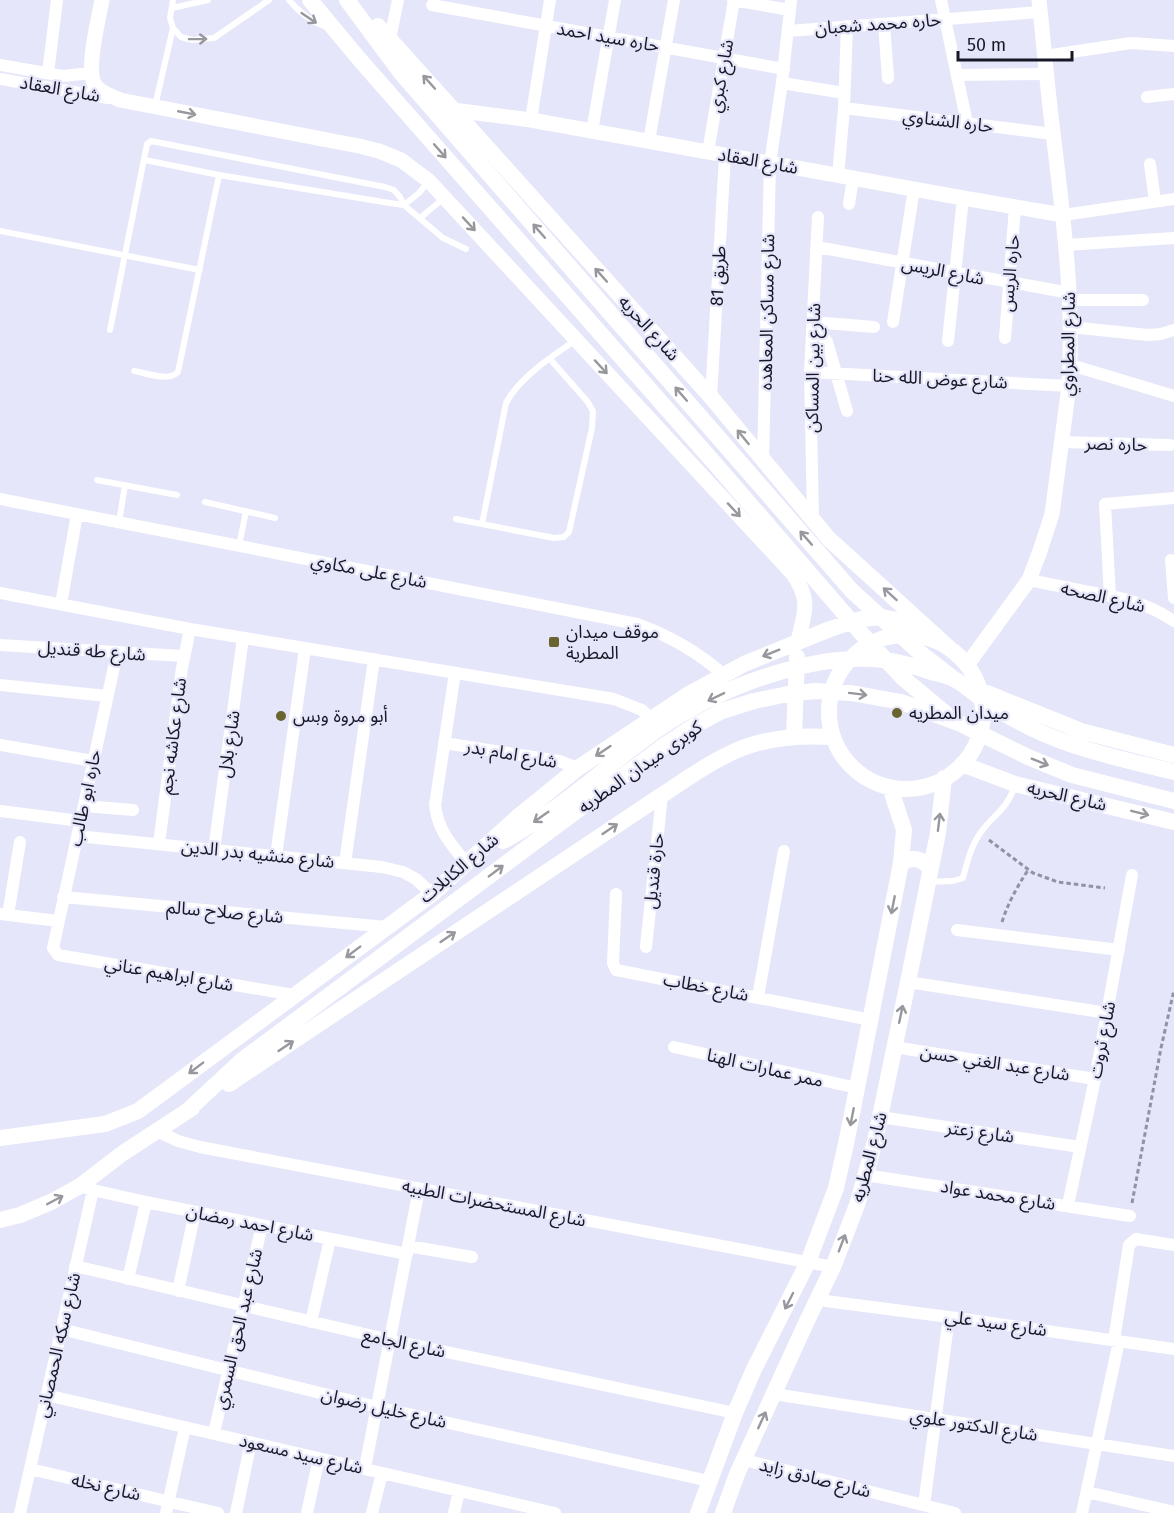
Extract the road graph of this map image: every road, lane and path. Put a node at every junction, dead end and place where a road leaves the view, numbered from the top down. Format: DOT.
graph roads {
  1 [pos="57,0"];
  2 [pos="102,0"];
  3 [pos="208,0"];
  4 [pos="269,0"];
  5 [pos="289,0"];
  6 [pos="310,0"];
  7 [pos="347,0"];
  8 [pos="355,0"];
  9 [pos="398,0"];
  10 [pos="550,0"];
  11 [pos="615,0"];
  12 [pos="674,0"];
  13 [pos="734,0"];
  14 [pos="941,0"];
  15 [pos="172,4"];
  16 [pos="432,5"];
  17 [pos="791,5"];
  18 [pos="1040,6"];
  19 [pos="945,19"];
  20 [pos="884,24"];
  21 [pos="546,26"];
  22 [pos="847,26"];
  23 [pos="173,28"];
  24 [pos="333,28"];
  25 [pos="788,31"];
  26 [pos="608,37"];
  27 [pos="390,39"];
  28 [pos="1174,46"];
  29 [pos="666,47"];
  30 [pos="1045,56"];
  31 [pos="724,58"];
  32 [pos="0,65"];
  33 [pos="784,69"];
  34 [pos="48,73"];
  35 [pos="91,73"];
  36 [pos="1047,74"];
  37 [pos="957,75"];
  38 [pos="888,78"];
  39 [pos="0,79"];
  40 [pos="782,83"];
  41 [pos="844,93"];
  42 [pos="1174,94"];
  43 [pos="1147,97"];
  44 [pos="120,100"];
  45 [pos="155,106"];
  46 [pos="844,108"];
  47 [pos="453,110"];
  48 [pos="531,120"];
  49 [pos="967,123"];
  50 [pos="592,131"];
  51 [pos="1053,134"];
  52 [pos="649,141"];
  53 [pos="708,152"];
  54 [pos="725,156"];
  55 [pos="145,160"];
  56 [pos="770,163"];
  57 [pos="1150,164"];
  58 [pos="219,174"];
  59 [pos="845,177"];
  60 [pos="429,181"];
  61 [pos="914,189"];
  62 [pos="444,198"];
  63 [pos="963,198"];
  64 [pos="1174,199"];
  65 [pos="1155,201"];
  66 [pos="849,204"];
  67 [pos="404,205"];
  68 [pos="1015,207"];
  69 [pos="1063,215"];
  70 [pos="818,217"];
  71 [pos="420,218"];
  72 [pos="0,231"];
  73 [pos="1174,238"];
  74 [pos="1066,245"];
  75 [pos="817,247"];
  76 [pos="466,249"];
  77 [pos="125,255"];
  78 [pos="903,263"];
  79 [pos="200,270"];
  80 [pos="956,273"];
  81 [pos="1009,283"];
  82 [pos="1070,297"];
  83 [pos="1143,300"];
  84 [pos="893,322"];
  85 [pos="813,324"];
  86 [pos="874,327"];
  87 [pos="1070,327"];
  88 [pos="110,330"];
  89 [pos="1174,330"];
  90 [pos="1005,338"];
  91 [pos="576,340"];
  92 [pos="948,341"];
  93 [pos="550,359"];
  94 [pos="1071,365"];
  95 [pos="134,371"];
  96 [pos="810,372"];
  97 [pos="836,374"];
  98 [pos="1069,386"];
  99 [pos="1174,396"];
  100 [pos="711,397"];
  101 [pos="847,411"];
  102 [pos="1062,442"];
  103 [pos="1170,446"];
  104 [pos="763,462"];
  105 [pos="98,480"];
  106 [pos="125,485"];
  107 [pos="177,495"];
  108 [pos="1174,498"];
  109 [pos="0,499"];
  110 [pos="205,502"];
  111 [pos="246,511"];
  112 [pos="77,514"];
  113 [pos="275,518"];
  114 [pos="813,518"];
  115 [pos="456,519"];
  116 [pos="119,522"];
  117 [pos="482,524"];
  118 [pos="829,539"];
  119 [pos="239,546"];
  120 [pos="1171,560"];
  121 [pos="793,574"];
  122 [pos="1029,580"];
  123 [pos="0,593"];
  124 [pos="1110,596"];
  125 [pos="1174,598"];
  126 [pos="61,604"];
  127 [pos="1174,621"];
  128 [pos="190,629"];
  129 [pos="923,636"];
  130 [pos="243,638"];
  131 [pos="798,642"];
  132 [pos="0,645"];
  133 [pos="306,648"];
  134 [pos="949,648"];
  135 [pos="117,653"];
  136 [pos="183,656"];
  137 [pos="374,659"];
  138 [pos="967,665"];
  139 [pos="455,673"];
  140 [pos="724,675"];
  141 [pos="954,679"];
  142 [pos="0,685"];
  143 [pos="980,690"];
  144 [pos="107,696"];
  145 [pos="961,724"];
  146 [pos="657,732"];
  147 [pos="794,737"];
  148 [pos="833,737"];
  149 [pos="1102,737"];
  150 [pos="444,743"];
  151 [pos="0,745"];
  152 [pos="1174,755"];
  153 [pos="93,761"];
  154 [pos="962,764"];
  155 [pos="578,768"];
  156 [pos="1174,772"];
  157 [pos="944,778"];
  158 [pos="1015,784"];
  159 [pos="890,787"];
  160 [pos="662,795"];
  161 [pos="1084,799"];
  162 [pos="1174,801"];
  163 [pos="84,806"];
  164 [pos="133,810"];
  165 [pos="0,811"];
  166 [pos="80,821"];
  167 [pos="1174,822"];
  168 [pos="981,832"];
  169 [pos="77,836"];
  170 [pos="20,842"];
  171 [pos="159,844"];
  172 [pos="214,850"];
  173 [pos="784,851"];
  174 [pos="480,852"];
  175 [pos="276,856"];
  176 [pos="345,863"];
  177 [pos="901,863"];
  178 [pos="466,864"];
  179 [pos="1029,870"];
  180 [pos="1132,875"];
  181 [pos="929,876"];
  182 [pos="1105,888"];
  183 [pos="432,894"];
  184 [pos="616,894"];
  185 [pos="63,897"];
  186 [pos="4,914"];
  187 [pos="58,921"];
  188 [pos="387,927"];
  189 [pos="957,930"];
  190 [pos="999,935"];
  191 [pos="53,943"];
  192 [pos="646,947"];
  193 [pos="1119,950"];
  194 [pos="908,982"];
  195 [pos="1174,990"];
  196 [pos="294,996"];
  197 [pos="758,997"];
  198 [pos="1107,1013"];
  199 [pos="871,1020"];
  200 [pos="674,1047"];
  201 [pos="894,1047"];
  202 [pos="1095,1079"];
  203 [pos="857,1088"];
  204 [pos="185,1113"];
  205 [pos="880,1117"];
  206 [pos="157,1131"];
  207 [pos="0,1138"];
  208 [pos="1080,1147"];
  209 [pos="865,1175"];
  210 [pos="87,1188"];
  211 [pos="419,1189"];
  212 [pos="146,1202"];
  213 [pos="1068,1205"];
  214 [pos="195,1212"];
  215 [pos="1130,1216"];
  216 [pos="0,1220"];
  217 [pos="262,1225"];
  218 [pos="330,1239"];
  219 [pos="1174,1245"];
  220 [pos="407,1250"];
  221 [pos="472,1257"];
  222 [pos="808,1262"];
  223 [pos="75,1266"];
  224 [pos="833,1267"];
  225 [pos="128,1279"];
  226 [pos="178,1290"];
  227 [pos="818,1300"];
  228 [pos="244,1306"];
  229 [pos="950,1317"];
  230 [pos="311,1322"];
  231 [pos="61,1329"];
  232 [pos="390,1340"];
  233 [pos="1117,1340"];
  234 [pos="1174,1350"];
  235 [pos="228,1371"];
  236 [pos="774,1394"];
  237 [pos="46,1395"];
  238 [pos="377,1407"];
  239 [pos="735,1413"];
  240 [pos="936,1419"];
  241 [pos="185,1427"];
  242 [pos="214,1433"];
  243 [pos="251,1442"];
  244 [pos="1097,1444"];
  245 [pos="1174,1456"];
  246 [pos="318,1458"];
  247 [pos="744,1460"];
  248 [pos="365,1468"];
  249 [pos="30,1469"];
  250 [pos="382,1473"];
  251 [pos="709,1481"];
  252 [pos="459,1491"];
  253 [pos="1087,1492"];
  254 [pos="924,1505"];
  255 [pos="167,1507"];
  256 [pos="524,1510"];
  257 [pos="20,1511"];
  258 [pos="950,1512"];
  259 [pos="1174,1512"];
  260 [pos="34,1513"];
  261 [pos="218,1513"];
  262 [pos="236,1513"];
  263 [pos="306,1513"];
  264 [pos="372,1513"];
  265 [pos="454,1513"];
  266 [pos="555,1513"];
  267 [pos="698,1513"];
  268 [pos="723,1513"];
  269 [pos="1082,1513"];
  1 -- 34 [label="street"];
  2 -- 35 [label="street"];
  3 -- 15 [label="lane"];
  23 -- 4 [label="lane, one-way"];
  5 -- 24 [label="lane, one-way"];
  6 -- 24 [label="main road"];
  141 -- 7 [label="main road, one-way"];
  8 -- 27 [label="main road, شارع الحريه"];
  9 -- 27 [label="street"];
  10 -- 21 [label="street"];
  11 -- 26 [label="street"];
  12 -- 29 [label="street"];
  13 -- 17 [label="street"];
  13 -- 31 [label="street, شارع كبري"];
  14 -- 19 [label="street"];
  15 -- 23 [label="lane"];
  16 -- 21 [label="street, حاره سيد احمد"];
  17 -- 25 [label="street, شارع مساكن المعاهده"];
  18 -- 19 [label="street, حاره محمد شعبان"];
  18 -- 30 [label="street, شارع المطراوي"];
  19 -- 20 [label="street, حاره محمد شعبان"];
  19 -- 37 [label="street"];
  20 -- 22 [label="street, حاره محمد شعبان"];
  20 -- 38 [label="street"];
  21 -- 26 [label="street, حاره سيد احمد"];
  21 -- 48 [label="street"];
  22 -- 25 [label="street, حاره محمد شعبان"];
  22 -- 41 [label="street"];
  23 -- 45 [label="lane"];
  24 -- 145 [label="main road, one-way"];
  25 -- 33 [label="street, شارع مساكن المعاهده"];
  26 -- 29 [label="street, حاره سيد احمد"];
  26 -- 50 [label="street"];
  47 -- 27 [label="main road, شارع الحريه, one-way"];
  28 -- 30 [label="street"];
  29 -- 31 [label="street, حاره سيد احمد"];
  29 -- 52 [label="street"];
  30 -- 36 [label="street, شارع المطراوي"];
  31 -- 33 [label="street, حاره سيد احمد"];
  31 -- 53 [label="street, شارع كبري"];
  32 -- 34 [label="street, شارع العقاد"];
  33 -- 40 [label="street, شارع مساكن المعاهده"];
  34 -- 35 [label="street, شارع العقاد"];
  35 -- 44 [label="street"];
  36 -- 37 [label="street"];
  36 -- 51 [label="street, شارع المطراوي"];
  37 -- 49 [label="street"];
  39 -- 44 [label="street, شارع العقاد"];
  40 -- 41 [label="street"];
  40 -- 56 [label="street, شارع مساكن المعاهده"];
  41 -- 46 [label="street"];
  42 -- 43 [label="street"];
  44 -- 45 [label="street"];
  45 -- 60 [label="street, one-way"];
  46 -- 49 [label="street, حاره الشناوي"];
  46 -- 59 [label="street"];
  47 -- 48 [label="street, شارع العقاد"];
  100 -- 47 [label="main road, شارع الحريه, one-way"];
  48 -- 50 [label="street, شارع العقاد"];
  49 -- 51 [label="street, حاره الشناوي"];
  50 -- 52 [label="street, شارع العقاد"];
  51 -- 69 [label="street, شارع المطراوي"];
  52 -- 53 [label="street, شارع العقاد"];
  53 -- 54 [label="street, شارع العقاد"];
  54 -- 56 [label="street, شارع العقاد"];
  54 -- 100 [label="street, طريق 81"];
  55 -- 58 [label="lane"];
  55 -- 67 [label="lane"];
  55 -- 77 [label="lane"];
  56 -- 59 [label="street, شارع العقاد"];
  56 -- 104 [label="street, شارع مساكن المعاهده"];
  57 -- 65 [label="street"];
  58 -- 67 [label="lane"];
  58 -- 79 [label="lane"];
  59 -- 61 [label="street, شارع العقاد"];
  59 -- 66 [label="street"];
  60 -- 62 [label="street"];
  60 -- 67 [label="lane"];
  61 -- 63 [label="street, شارع العقاد"];
  61 -- 78 [label="street"];
  62 -- 71 [label="lane"];
  62 -- 91 [label="street, one-way"];
  63 -- 68 [label="street, شارع العقاد"];
  63 -- 80 [label="street"];
  64 -- 65 [label="street"];
  65 -- 69 [label="street"];
  67 -- 71 [label="lane"];
  68 -- 69 [label="street, شارع العقاد"];
  68 -- 81 [label="street, حاره الريس"];
  69 -- 74 [label="street, شارع المطراوي"];
  70 -- 75 [label="street, شارع بين المساكن"];
  71 -- 76 [label="lane"];
  72 -- 77 [label="lane"];
  73 -- 74 [label="street"];
  74 -- 82 [label="street, شارع المطراوي"];
  75 -- 78 [label="street, شارع الريس"];
  75 -- 85 [label="street, شارع بين المساكن"];
  77 -- 79 [label="lane"];
  77 -- 88 [label="lane"];
  78 -- 80 [label="street, شارع الريس"];
  78 -- 84 [label="street"];
  79 -- 95 [label="lane"];
  80 -- 81 [label="street, شارع الريس"];
  80 -- 92 [label="street"];
  81 -- 82 [label="street, شارع الريس"];
  81 -- 90 [label="street, حاره الريس"];
  82 -- 83 [label="street, شارع الريس"];
  82 -- 87 [label="street, شارع المطراوي"];
  85 -- 86 [label="street"];
  85 -- 96 [label="street, شارع بين المساكن"];
  85 -- 97 [label="street"];
  87 -- 89 [label="street"];
  87 -- 94 [label="street, شارع المطراوي"];
  91 -- 93 [label="lane"];
  91 -- 121 [label="street, one-way"];
  93 -- 117 [label="lane"];
  93 -- 117 [label="lane"];
  94 -- 98 [label="street, شارع المطراوي"];
  94 -- 99 [label="street"];
  96 -- 97 [label="street, شارع عوض الله حنا"];
  96 -- 114 [label="street, شارع بين المساكن"];
  97 -- 98 [label="street, شارع عوض الله حنا"];
  97 -- 101 [label="street"];
  98 -- 102 [label="street, شارع المطراوي"];
  104 -- 100 [label="main road, شارع الحريه, one-way"];
  102 -- 103 [label="street, حاره نصر"];
  102 -- 122 [label="street, شارع المطراوي"];
  104 -- 114 [label="main road, شارع الحريه"];
  105 -- 106 [label="lane"];
  106 -- 107 [label="lane"];
  106 -- 116 [label="lane"];
  108 -- 124 [label="street"];
  109 -- 112 [label="street, شارع على مكاوي"];
  110 -- 111 [label="lane"];
  111 -- 113 [label="lane"];
  111 -- 119 [label="lane"];
  112 -- 116 [label="street, شارع على مكاوي"];
  112 -- 126 [label="street"];
  114 -- 118 [label="main road, شارع الحريه"];
  115 -- 117 [label="lane"];
  116 -- 119 [label="street, شارع على مكاوي"];
  118 -- 121 [label="main road"];
  134 -- 118 [label="main road, شارع الحريه, one-way"];
  119 -- 140 [label="street, شارع على مكاوي"];
  120 -- 125 [label="street"];
  121 -- 131 [label="street"];
  122 -- 124 [label="street, شارع الصحه"];
  122 -- 138 [label="street, شارع المطراوي"];
  123 -- 126 [label="street"];
  124 -- 127 [label="street, شارع الصحه"];
  126 -- 128 [label="street"];
  128 -- 130 [label="street"];
  128 -- 136 [label="street, شارع عكاشه نجم"];
  129 -- 131 [label="main road, شارع الكابلات"];
  129 -- 134 [label="main road"];
  129 -- 148 [label="main road"];
  130 -- 133 [label="street"];
  130 -- 172 [label="street, شارع بلال"];
  131 -- 140 [label="main road, شارع الكابلات, one-way"];
  131 -- 147 [label="main road"];
  132 -- 135 [label="street, شارع طه قنديل"];
  133 -- 137 [label="street"];
  133 -- 175 [label="street"];
  134 -- 138 [label="main road"];
  135 -- 136 [label="street, شارع طه قنديل"];
  135 -- 144 [label="street, حاره ابو طالب"];
  136 -- 171 [label="street, شارع عكاشه نجم"];
  137 -- 139 [label="street"];
  137 -- 176 [label="street"];
  138 -- 143 [label="main road"];
  139 -- 146 [label="street"];
  139 -- 150 [label="street"];
  140 -- 146 [label="main road, شارع الكابلات"];
  141 -- 146 [label="main road, كوبرى ميدان المطريه, one-way"];
  141 -- 156 [label="main road, كوبرى ميدان المطريه"];
  142 -- 144 [label="street"];
  143 -- 149 [label="main road"];
  143 -- 154 [label="main road"];
  144 -- 153 [label="street, حاره ابو طالب"];
  146 -- 145 [label="main road, كوبرى ميدان المطريه, one-way"];
  145 -- 162 [label="main road, كوبرى ميدان المطريه, one-way"];
  146 -- 155 [label="main road, شارع الكابلات, one-way"];
  146 -- 174 [label="main road, كوبرى ميدان المطريه, one-way"];
  204 -- 146 [label="main road, كوبرى ميدان المطريه, one-way"];
  147 -- 148 [label="main road"];
  147 -- 160 [label="main road"];
  148 -- 159 [label="main road"];
  149 -- 152 [label="main road"];
  149 -- 161 [label="main road"];
  150 -- 155 [label="street, شارع امام بدر"];
  150 -- 178 [label="street"];
  151 -- 153 [label="street"];
  153 -- 163 [label="street, حاره ابو طالب"];
  154 -- 157 [label="main road"];
  154 -- 158 [label="main road, شارع الحريه"];
  155 -- 174 [label="main road, شارع الكابلات"];
  157 -- 159 [label="main road"];
  181 -- 157 [label="main road, شارع المطريه, one-way"];
  158 -- 161 [label="main road, شارع الحريه"];
  158 -- 168 [label="lane"];
  159 -- 177 [label="main road, شارع المطريه"];
  160 -- 192 [label="street, حارة قنديل"];
  204 -- 160 [label="main road, one-way"];
  161 -- 167 [label="main road, شارع الحريه, one-way"];
  163 -- 164 [label="street"];
  163 -- 166 [label="street, حاره ابو طالب"];
  165 -- 166 [label="street"];
  166 -- 169 [label="street, حاره ابو طالب"];
  168 -- 179 [label="path"];
  168 -- 181 [label="lane"];
  169 -- 171 [label="street, شارع منشيه بدر الدين"];
  169 -- 185 [label="street, حاره ابو طالب"];
  170 -- 186 [label="street"];
  171 -- 172 [label="street, شارع منشيه بدر الدين"];
  172 -- 175 [label="street, شارع منشيه بدر الدين"];
  173 -- 197 [label="street"];
  174 -- 178 [label="main road, شارع الكابلات"];
  175 -- 176 [label="street, شارع منشيه بدر الدين"];
  176 -- 183 [label="street, شارع منشيه بدر الدين"];
  177 -- 181 [label="main road"];
  177 -- 199 [label="main road, شارع المطريه, one-way"];
  178 -- 183 [label="main road, شارع الكابلات"];
  179 -- 182 [label="path"];
  179 -- 190 [label="path"];
  180 -- 193 [label="street, شارع ثروت"];
  181 -- 194 [label="main road, شارع المطريه"];
  183 -- 188 [label="main road, شارع الكابلات"];
  184 -- 197 [label="street, شارع خطاب"];
  185 -- 187 [label="street, حاره ابو طالب"];
  185 -- 188 [label="street, شارع صلاح سالم"];
  186 -- 187 [label="street"];
  187 -- 191 [label="street, حاره ابو طالب"];
  188 -- 196 [label="main road, شارع الكابلات, one-way"];
  189 -- 190 [label="street"];
  190 -- 193 [label="street"];
  191 -- 196 [label="street, شارع ابراهيم عناني"];
  193 -- 198 [label="street, شارع ثروت"];
  194 -- 198 [label="street"];
  201 -- 194 [label="main road, شارع المطريه, one-way"];
  195 -- 215 [label="path"];
  196 -- 207 [label="main road, شارع الكابلات, one-way"];
  197 -- 199 [label="street, شارع خطاب"];
  198 -- 202 [label="street, شارع ثروت"];
  199 -- 203 [label="main road, شارع المطريه"];
  200 -- 203 [label="street, ممر عمارات الهنا"];
  201 -- 202 [label="street, شارع عبد الغني حسن"];
  201 -- 205 [label="main road, شارع المطريه"];
  202 -- 208 [label="street, شارع ثروت"];
  203 -- 222 [label="main road, شارع المطريه, one-way"];
  204 -- 206 [label="main road"];
  205 -- 208 [label="street, شارع زعتر"];
  205 -- 209 [label="main road, شارع المطريه"];
  206 -- 210 [label="main road"];
  206 -- 211 [label="street, شارع المستحضرات الطبيه"];
  208 -- 213 [label="street, شارع ثروت"];
  209 -- 213 [label="street, شارع محمد عواد"];
  224 -- 209 [label="main road, شارع المطريه, one-way"];
  210 -- 212 [label="street, شارع احمد رمضان"];
  216 -- 210 [label="main road, one-way"];
  210 -- 223 [label="street, شارع سكه الحمصاني"];
  211 -- 220 [label="street"];
  211 -- 222 [label="street, شارع المستحضرات الطبيه"];
  212 -- 214 [label="street, شارع احمد رمضان"];
  212 -- 225 [label="street"];
  213 -- 215 [label="street, شارع محمد عواد"];
  214 -- 217 [label="street, شارع احمد رمضان"];
  214 -- 226 [label="street"];
  217 -- 218 [label="street, شارع احمد رمضان"];
  217 -- 228 [label="street, شارع عبد الحق السمري"];
  218 -- 220 [label="street, شارع احمد رمضان"];
  218 -- 230 [label="street"];
  219 -- 233 [label="street"];
  220 -- 221 [label="street, شارع احمد رمضان"];
  220 -- 232 [label="street"];
  222 -- 224 [label="street, شارع المستحضرات الطبيه"];
  222 -- 239 [label="main road, شارع المطريه, one-way"];
  223 -- 225 [label="street, شارع الجامع"];
  223 -- 231 [label="street, شارع سكه الحمصاني"];
  224 -- 227 [label="main road, شارع المطريه"];
  225 -- 226 [label="street, شارع الجامع"];
  226 -- 228 [label="street, شارع الجامع"];
  227 -- 229 [label="street, شارع سيد علي"];
  227 -- 236 [label="main road, شارع المطريه"];
  228 -- 230 [label="street, شارع الجامع"];
  228 -- 235 [label="street, شارع عبد الحق السمري"];
  229 -- 233 [label="street, شارع سيد علي"];
  229 -- 240 [label="street"];
  230 -- 232 [label="street, شارع الجامع"];
  231 -- 235 [label="street, شارع خليل رضوان"];
  231 -- 237 [label="street, شارع سكه الحمصاني"];
  232 -- 238 [label="street"];
  232 -- 239 [label="street, شارع الجامع"];
  233 -- 234 [label="street, شارع سيد علي"];
  233 -- 244 [label="street"];
  235 -- 238 [label="street, شارع خليل رضوان"];
  235 -- 242 [label="street, شارع عبد الحق السمري"];
  236 -- 240 [label="street, شارع الدكتور علوي"];
  247 -- 236 [label="main road, شارع المطريه, one-way"];
  237 -- 241 [label="street, شارع سيد مسعود"];
  237 -- 249 [label="street, شارع سكه الحمصاني"];
  238 -- 248 [label="street"];
  238 -- 251 [label="street, شارع خليل رضوان"];
  239 -- 251 [label="main road, شارع المطريه"];
  240 -- 244 [label="street, شارع الدكتور علوي"];
  240 -- 254 [label="street"];
  241 -- 242 [label="street, شارع سيد مسعود"];
  241 -- 255 [label="street"];
  242 -- 243 [label="street, شارع سيد مسعود"];
  243 -- 246 [label="street, شارع سيد مسعود"];
  243 -- 262 [label="street"];
  244 -- 245 [label="street, شارع الدكتور علوي"];
  244 -- 253 [label="street"];
  246 -- 248 [label="street, شارع سيد مسعود"];
  246 -- 263 [label="street"];
  247 -- 254 [label="street, شارع صادق زايد"];
  247 -- 268 [label="main road, شارع المطريه"];
  248 -- 250 [label="street, شارع سيد مسعود"];
  249 -- 255 [label="street, شارع نخله"];
  249 -- 257 [label="street, شارع سكه الحمصاني"];
  250 -- 252 [label="street, شارع سيد مسعود"];
  250 -- 264 [label="street"];
  251 -- 267 [label="main road, شارع المطريه"];
  252 -- 256 [label="street, شارع سيد مسعود"];
  252 -- 265 [label="street"];
  253 -- 259 [label="street"];
  253 -- 269 [label="street"];
  254 -- 258 [label="street, شارع صادق زايد"];
  255 -- 261 [label="street, شارع نخله"];
  256 -- 266 [label="street, شارع سيد مسعود"];
  257 -- 260 [label="street"];
}
